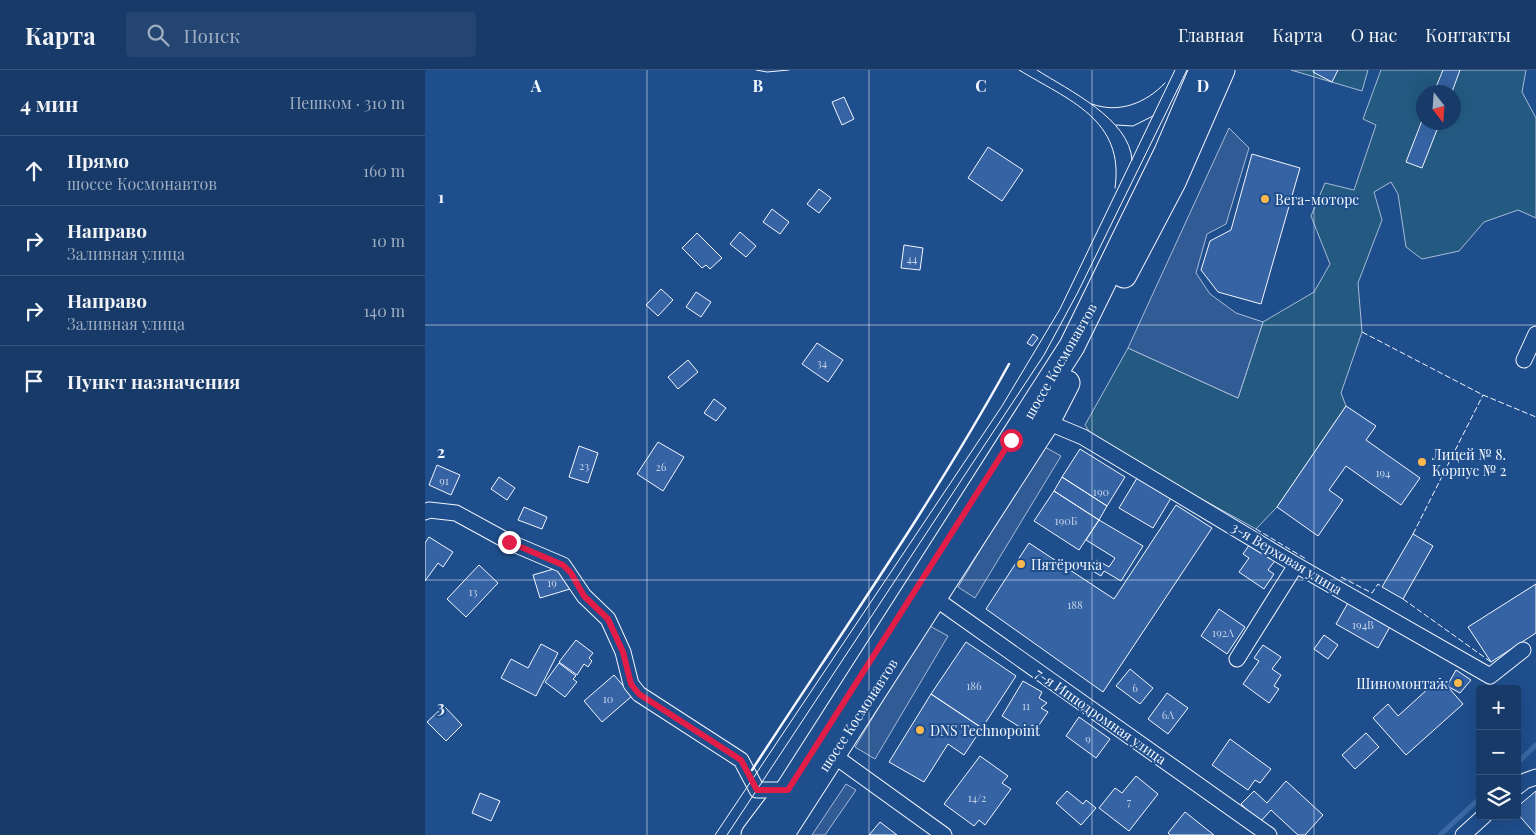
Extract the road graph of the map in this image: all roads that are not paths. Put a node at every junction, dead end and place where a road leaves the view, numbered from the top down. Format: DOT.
graph roads {
  1 [pos="1201,70"];
  2 [pos="1222,70"];
  3 [pos="1536,334"];
  4 [pos="1524,360"];
  5 [pos="1047,422"];
  6 [pos="427,511"];
  7 [pos="1296,565"];
  8 [pos="933,597"];
  9 [pos="1523,650"];
  10 [pos="1237,659"];
  11 [pos="833,755"];
  12 [pos="1536,777"];
  13 [pos="1521,784"];
  14 [pos="788,790"];
  15 [pos="1480,820"];
  16 [pos="754,835"];
  17 [pos="781,835"];
  18 [pos="944,835"];
  19 [pos="1269,835"];
  20 [pos="1463,835"];
  1 -- 14 [label="main road, шоссе Космонавтов"];
  2 -- 5 [label="main road, шоссе Космонавтов"];
  3 -- 4 [label="street"];
  5 -- 7 [label="street, 3-я Верховая улица"];
  5 -- 8 [label="main road, шоссе Космонавтов"];
  6 -- 14 [label="street"];
  7 -- 9 [label="street, 3-я Верховая улица"];
  7 -- 10 [label="street"];
  8 -- 11 [label="main road, шоссе Космонавтов"];
  8 -- 19 [label="street, 7-я Ипподромная улица"];
  11 -- 17 [label="main road, шоссе Космонавтов"];
  11 -- 18 [label="street"];
  12 -- 13 [label="street"];
  14 -- 16 [label="main road, шоссе Космонавтов"];
  15 -- 20 [label="street"];
}
